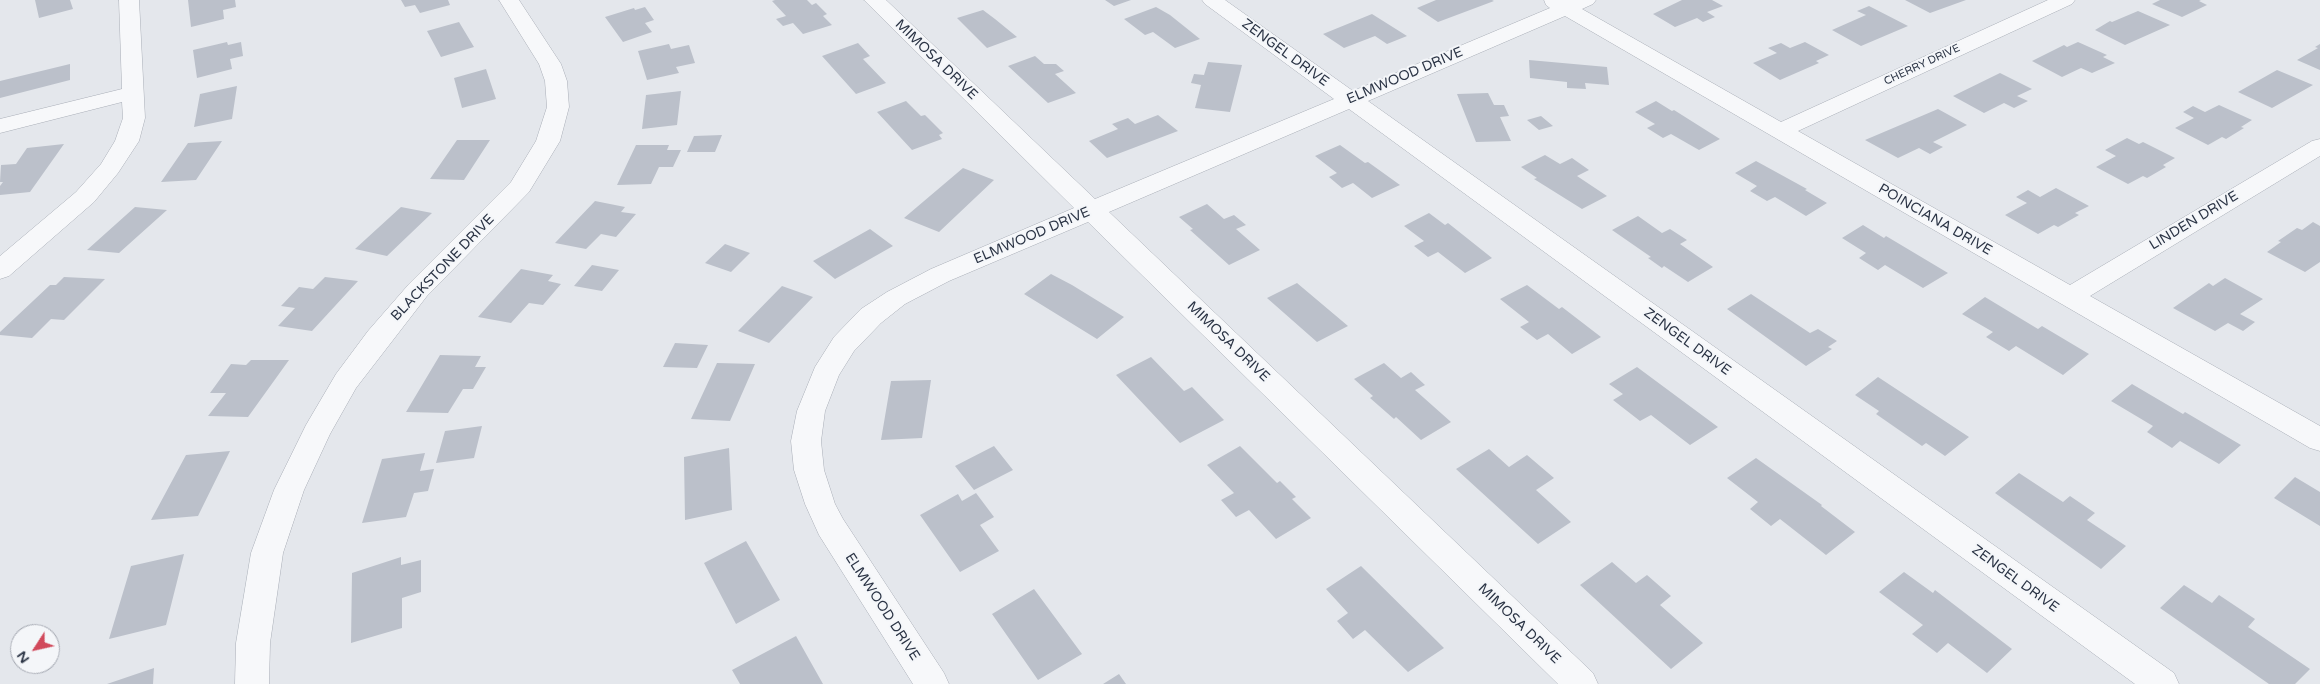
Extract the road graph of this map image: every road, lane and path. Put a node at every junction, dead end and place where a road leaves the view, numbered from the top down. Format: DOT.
graph roads {
  1 [pos="129,0"];
  2 [pos="509,0"];
  3 [pos="874,0"];
  4 [pos="1212,0"];
  5 [pos="2065,0"];
  6 [pos="1568,3"];
  7 [pos="133,93"];
  8 [pos="1350,100"];
  9 [pos="0,126"];
  10 [pos="1780,131"];
  11 [pos="2320,146"];
  12 [pos="1091,210"];
  13 [pos="0,270"];
  14 [pos="2069,297"];
  15 [pos="2320,440"];
  16 [pos="252,684"];
  17 [pos="932,684"];
  18 [pos="1581,684"];
  19 [pos="2162,684"];
  1 -- 7 [label="street"];
  2 -- 16 [label="street, BLACKSTONE DRIVE"];
  3 -- 12 [label="street, MIMOSA DRIVE"];
  4 -- 8 [label="street, ZENGEL DRIVE"];
  5 -- 10 [label="street, CHERRY DRIVE"];
  6 -- 8 [label="street, ELMWOOD DRIVE"];
  6 -- 10 [label="street, POINCIANA DRIVE"];
  7 -- 9 [label="street"];
  7 -- 13 [label="street"];
  8 -- 12 [label="street, ELMWOOD DRIVE"];
  8 -- 19 [label="street, ZENGEL DRIVE"];
  10 -- 14 [label="street, POINCIANA DRIVE"];
  11 -- 14 [label="street, LINDEN DRIVE"];
  12 -- 17 [label="street, ELMWOOD DRIVE"];
  12 -- 18 [label="street, MIMOSA DRIVE"];
  14 -- 15 [label="street, POINCIANA DRIVE"];
}
